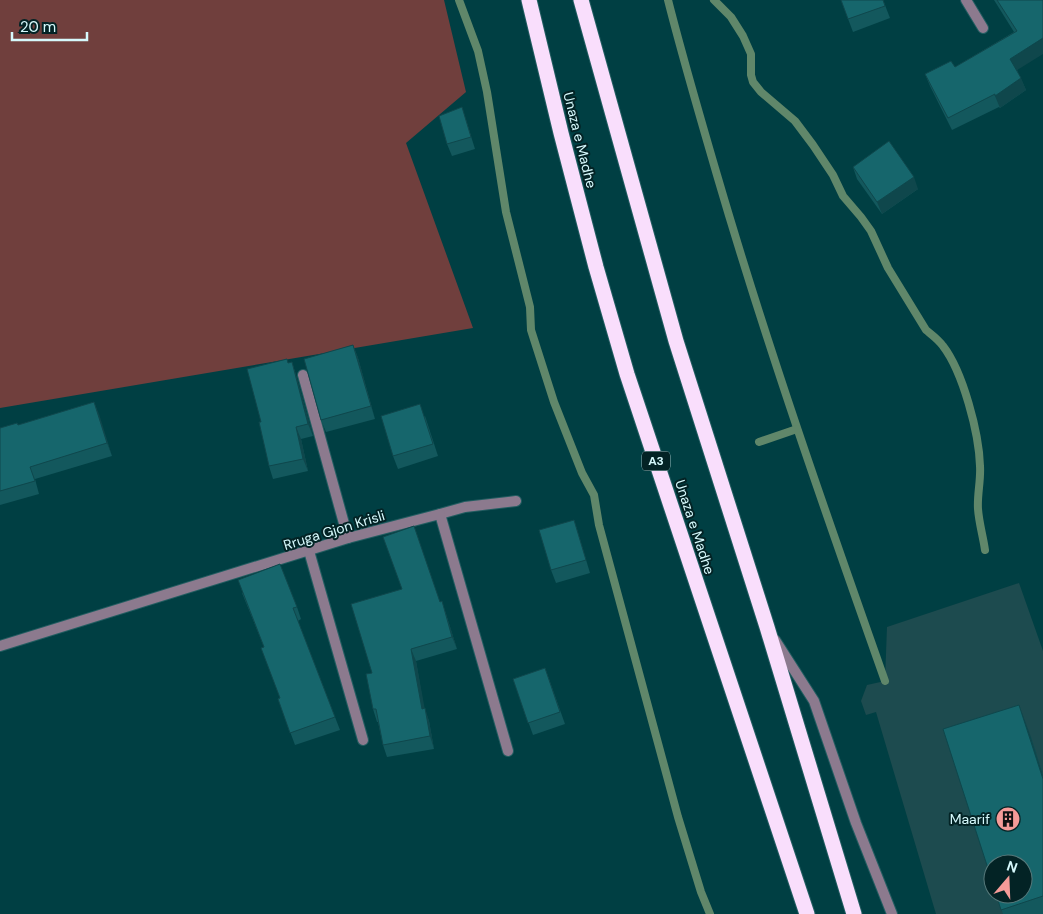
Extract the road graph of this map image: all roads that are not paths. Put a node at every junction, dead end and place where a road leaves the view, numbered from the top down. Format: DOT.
graph roads {
  1 [pos="529,0"];
  2 [pos="582,0"];
  3 [pos="966,0"];
  4 [pos="984,28"];
  5 [pos="303,375"];
  6 [pos="516,501"];
  7 [pos="440,514"];
  8 [pos="348,538"];
  9 [pos="309,551"];
  10 [pos="767,627"];
  11 [pos="0,646"];
  12 [pos="363,740"];
  13 [pos="508,751"];
  14 [pos="807,914"];
  15 [pos="854,914"];
  16 [pos="892,914"];
  1 -- 14 [label="highway, Unaza e Madhe / A3"];
  2 -- 10 [label="highway"];
  3 -- 4 [label="street"];
  5 -- 8 [label="street"];
  6 -- 7 [label="street, Rruga Gjon Krisli"];
  7 -- 8 [label="street, Rruga Gjon Krisli"];
  7 -- 13 [label="street"];
  8 -- 9 [label="street, Rruga Gjon Krisli"];
  9 -- 11 [label="street, Rruga Gjon Krisli"];
  9 -- 12 [label="street"];
  10 -- 15 [label="highway"];
  10 -- 16 [label="street"];
}
